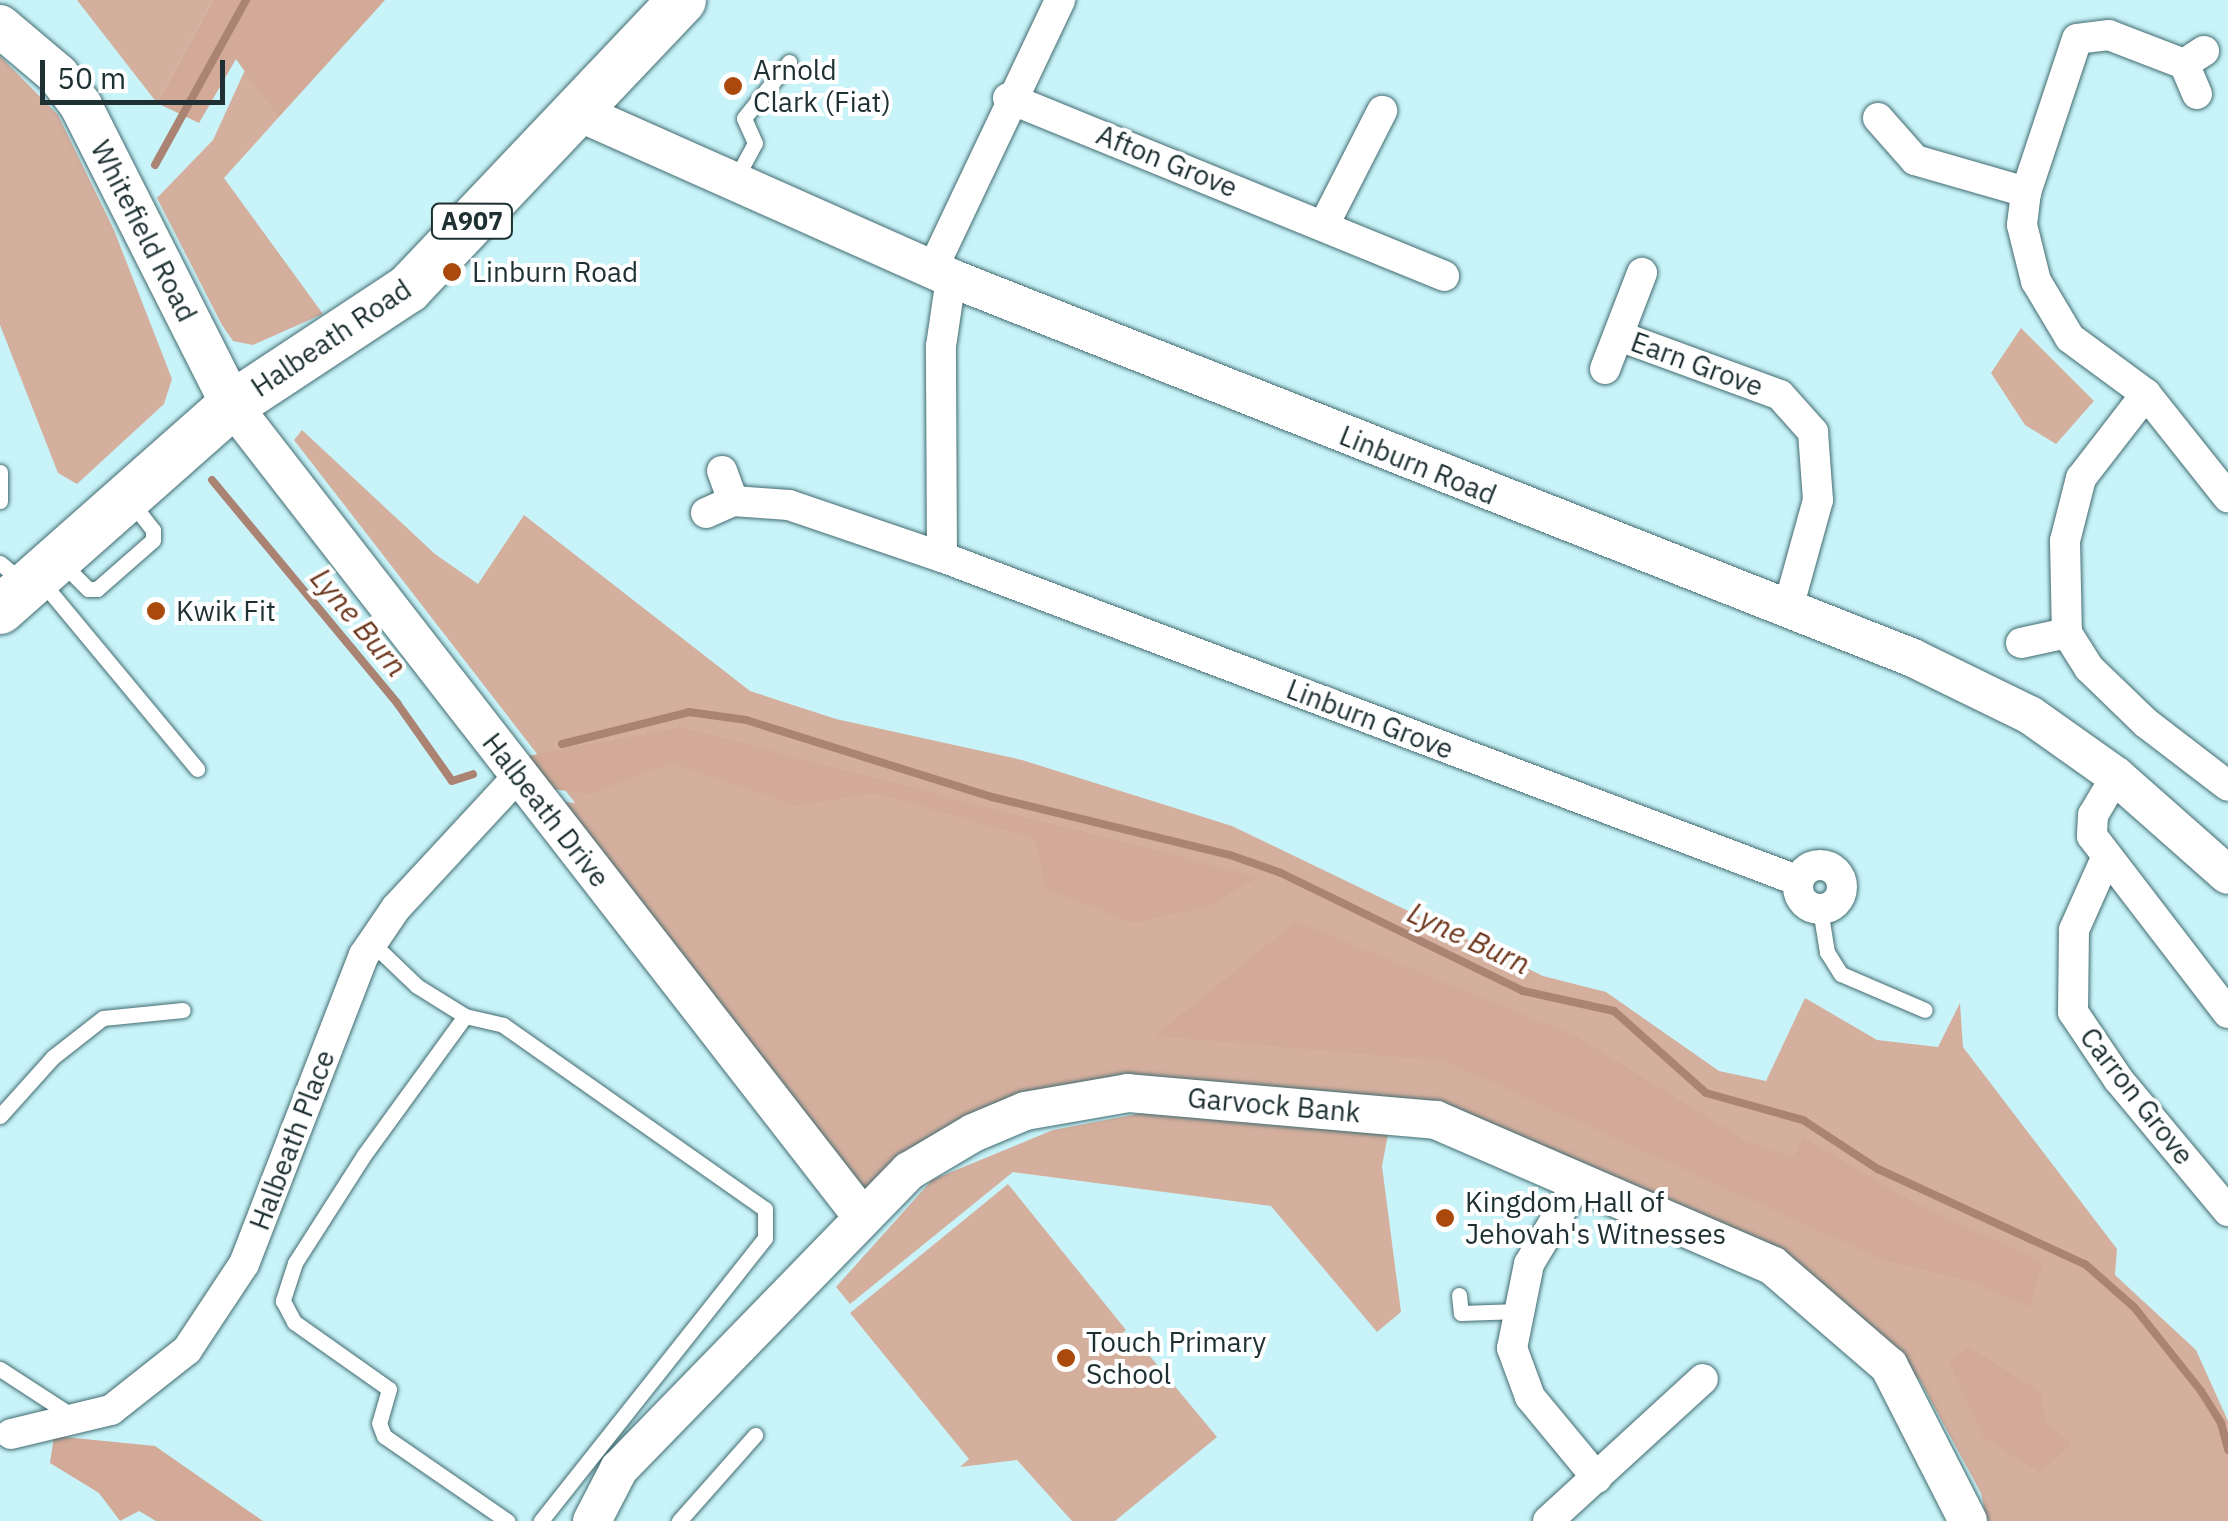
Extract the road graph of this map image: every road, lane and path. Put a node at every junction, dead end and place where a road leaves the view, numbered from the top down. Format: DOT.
graph roads {
  1 [pos="682,0"];
  2 [pos="1060,0"];
  3 [pos="0,26"];
  4 [pos="789,62"];
  5 [pos="2197,94"];
  6 [pos="1008,98"];
  7 [pos="574,110"];
  8 [pos="1382,111"];
  9 [pos="1878,118"];
  10 [pos="736,180"];
  11 [pos="2026,192"];
  12 [pos="1325,223"];
  13 [pos="1642,273"];
  14 [pos="942,274"];
  15 [pos="1444,276"];
  16 [pos="1618,336"];
  17 [pos="1605,369"];
  18 [pos="2146,394"];
  19 [pos="232,405"];
  20 [pos="722,471"];
  21 [pos="0,472"];
  22 [pos="2227,492"];
  23 [pos="0,501"];
  24 [pos="942,557"];
  25 [pos="17,573"];
  26 [pos="1787,612"];
  27 [pos="2067,633"];
  28 [pos="2021,643"];
  29 [pos="197,768"];
  30 [pos="519,775"];
  31 [pos="2116,776"];
  32 [pos="2228,786"];
  33 [pos="2106,858"];
  34 [pos="2228,875"];
  35 [pos="1820,909"];
  36 [pos="372,943"];
  37 [pos="183,1010"];
  38 [pos="1925,1010"];
  39 [pos="2228,1013"];
  40 [pos="465,1016"];
  41 [pos="0,1116"];
  42 [pos="1580,1179"];
  43 [pos="2228,1211"];
  44 [pos="860,1215"];
  45 [pos="1459,1294"];
  46 [pos="1520,1310"];
  47 [pos="0,1368"];
  48 [pos="1703,1378"];
  49 [pos="77,1418"];
  50 [pos="11,1434"];
  51 [pos="755,1435"];
  52 [pos="1597,1478"];
  53 [pos="507,1521"];
  54 [pos="541,1521"];
  55 [pos="592,1521"];
  56 [pos="680,1521"];
  57 [pos="1548,1521"];
  58 [pos="1968,1521"];
  1 -- 7 [label="main road, Halbeath Road / A907"];
  2 -- 6 [label="street"];
  3 -- 19 [label="main road, Whitefield Road"];
  4 -- 10 [label="lane"];
  5 -- 11 [label="street"];
  6 -- 12 [label="street, Afton Grove"];
  6 -- 14 [label="street"];
  7 -- 10 [label="street, Linburn Road"];
  7 -- 19 [label="main road, Halbeath Road / A907"];
  8 -- 12 [label="street"];
  9 -- 11 [label="street"];
  10 -- 14 [label="street, Linburn Road"];
  11 -- 18 [label="street"];
  12 -- 15 [label="street, Afton Grove"];
  13 -- 16 [label="street, Earn Grove"];
  14 -- 24 [label="street"];
  14 -- 26 [label="street, Linburn Road"];
  16 -- 17 [label="street, Earn Grove"];
  16 -- 26 [label="street, Earn Grove"];
  18 -- 22 [label="street"];
  18 -- 27 [label="street"];
  19 -- 25 [label="main road, Halbeath Road / A907"];
  19 -- 30 [label="street, Halbeath Drive"];
  20 -- 24 [label="street, Linburn Grove"];
  21 -- 23 [label="lane"];
  24 -- 35 [label="street, Linburn Grove"];
  25 -- 29 [label="lane"];
  26 -- 31 [label="street, Linburn Road"];
  27 -- 28 [label="street"];
  27 -- 32 [label="street"];
  30 -- 36 [label="street, Halbeath Place"];
  30 -- 44 [label="street, Halbeath Drive"];
  31 -- 33 [label="street"];
  31 -- 34 [label="street, Linburn Road"];
  33 -- 39 [label="street"];
  33 -- 43 [label="street, Carron Grove"];
  35 -- 38 [label="lane"];
  36 -- 40 [label="lane"];
  36 -- 49 [label="street, Halbeath Place"];
  37 -- 41 [label="lane"];
  40 -- 53 [label="lane"];
  40 -- 54 [label="lane"];
  42 -- 44 [label="street, Garvock Bank"];
  42 -- 46 [label="street"];
  42 -- 58 [label="street, Garvock Bank"];
  44 -- 55 [label="street, Garvock Bank"];
  45 -- 46 [label="lane"];
  46 -- 52 [label="street"];
  47 -- 49 [label="lane"];
  48 -- 52 [label="street"];
  49 -- 50 [label="street, Halbeath Place"];
  51 -- 56 [label="lane"];
  52 -- 57 [label="street"];
}
